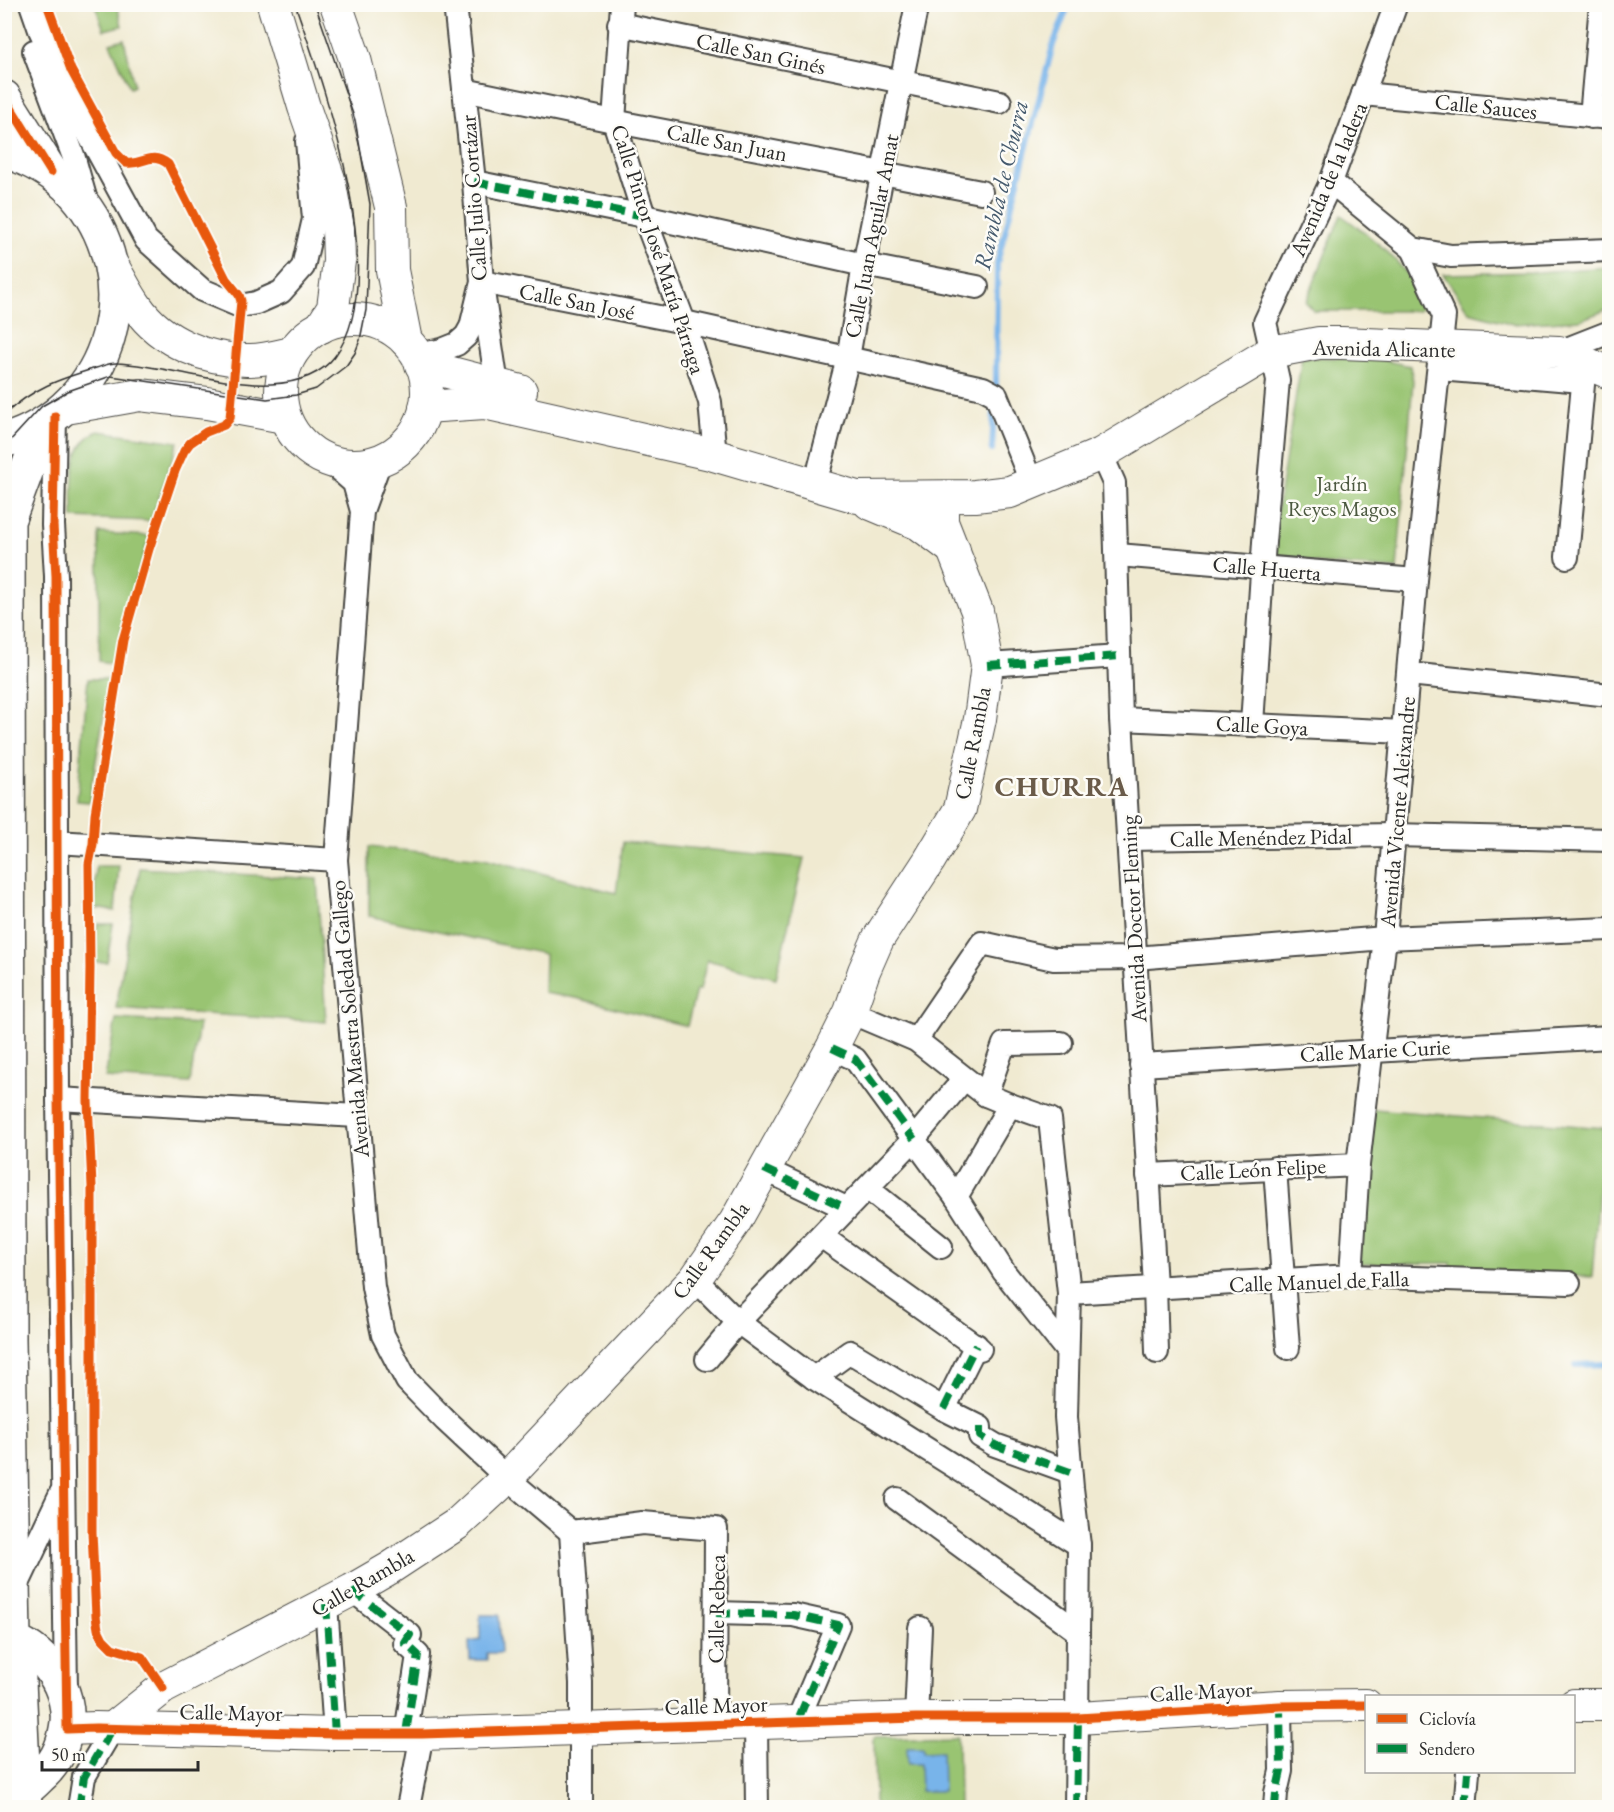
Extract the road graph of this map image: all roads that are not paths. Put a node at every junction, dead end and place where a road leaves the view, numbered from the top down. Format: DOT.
graph roads {
  1 [pos="17,4"];
  2 [pos="32,4"];
  3 [pos="273,4"];
  4 [pos="336,4"];
  5 [pos="455,4"];
  6 [pos="917,4"];
  7 [pos="1396,4"];
  8 [pos="1601,4"];
  9 [pos="620,14"];
  10 [pos="902,83"];
  11 [pos="464,90"];
  12 [pos="1363,94"];
  13 [pos="4,97"];
  14 [pos="1000,102"];
  15 [pos="304,107"];
  16 [pos="1600,118"];
  17 [pos="614,121"];
  18 [pos="4,150"];
  19 [pos="51,172"];
  20 [pos="884,172"];
  21 [pos="474,182"];
  22 [pos="1331,182"];
  23 [pos="981,192"];
  24 [pos="90,214"];
  25 [pos="644,216"];
  26 [pos="1413,249"];
  27 [pos="1610,250"];
  28 [pos="111,263"];
  29 [pos="864,265"];
  30 [pos="482,282"];
  31 [pos="977,287"];
  32 [pos="684,321"];
  33 [pos="321,327"];
  34 [pos="1610,333"];
  35 [pos="1271,352"];
  36 [pos="291,353"];
  37 [pos="415,354"];
  38 [pos="848,358"];
  39 [pos="1440,358"];
  40 [pos="1584,367"];
  41 [pos="496,385"];
  42 [pos="425,407"];
  43 [pos="55,416"];
  44 [pos="284,417"];
  45 [pos="4,441"];
  46 [pos="714,445"];
  47 [pos="1101,454"];
  48 [pos="380,461"];
  49 [pos="330,462"];
  50 [pos="820,466"];
  51 [pos="1021,488"];
  52 [pos="856,497"];
  53 [pos="930,497"];
  54 [pos="362,511"];
  55 [pos="954,550"];
  56 [pos="1118,555"];
  57 [pos="1567,557"];
  58 [pos="1262,567"];
  59 [pos="1416,580"];
  60 [pos="1119,656"];
  61 [pos="987,665"];
  62 [pos="1409,674"];
  63 [pos="1610,695"];
  64 [pos="1121,719"];
  65 [pos="1252,724"];
  66 [pos="1404,732"];
  67 [pos="1394,835"];
  68 [pos="1128,838"];
  69 [pos="1610,840"];
  70 [pos="57,842"];
  71 [pos="336,860"];
  72 [pos="1610,928"];
  73 [pos="1385,938"];
  74 [pos="1136,958"];
  75 [pos="850,1012"];
  76 [pos="1610,1037"];
  77 [pos="916,1040"];
  78 [pos="1060,1043"];
  79 [pos="832,1048"];
  80 [pos="1371,1050"];
  81 [pos="1141,1065"];
  82 [pos="964,1079"];
  83 [pos="986,1095"];
  84 [pos="58,1099"];
  85 [pos="1010,1106"];
  86 [pos="357,1116"];
  87 [pos="914,1139"];
  88 [pos="1358,1164"];
  89 [pos="1275,1168"];
  90 [pos="764,1170"];
  91 [pos="1148,1175"];
  92 [pos="867,1188"];
  93 [pos="956,1197"];
  94 [pos="846,1209"];
  95 [pos="821,1236"];
  96 [pos="941,1247"];
  97 [pos="1351,1276"];
  98 [pos="694,1279"];
  99 [pos="1283,1281"];
  100 [pos="1569,1283"];
  101 [pos="1155,1286"];
  102 [pos="1069,1293"];
  103 [pos="738,1322"];
  104 [pos="1288,1348"];
  105 [pos="1067,1351"];
  106 [pos="1157,1352"];
  107 [pos="707,1359"];
  108 [pos="814,1378"];
  109 [pos="944,1409"];
  110 [pos="1070,1472"];
  111 [pos="507,1478"];
  112 [pos="63,1488"];
  113 [pos="897,1500"];
  114 [pos="571,1532"];
  115 [pos="1079,1545"];
  116 [pos="13,1595"];
  117 [pos="339,1597"];
  118 [pos="716,1613"];
  119 [pos="920,1628"];
  120 [pos="1077,1631"];
  121 [pos="9,1639"];
  122 [pos="1365,1705"];
  123 [pos="1575,1705"];
  124 [pos="1610,1705"];
  125 [pos="1280,1706"];
  126 [pos="916,1718"];
  127 [pos="1078,1718"];
  128 [pos="797,1722"];
  129 [pos="756,1723"];
  130 [pos="715,1726"];
  131 [pos="113,1728"];
  132 [pos="582,1728"];
  133 [pos="67,1729"];
  134 [pos="414,1733"];
  135 [pos="335,1734"];
  136 [pos="1468,1773"];
  137 [pos="18,1799"];
  138 [pos="78,1807"];
  139 [pos="408,1808"];
  140 [pos="581,1808"];
  141 [pos="757,1808"];
  142 [pos="1076,1808"];
  143 [pos="1275,1808"];
  144 [pos="1465,1808"];
  1 -- 24 [label="street"];
  2 -- 15 [label="street"];
  3 -- 15 [label="street"];
  4 -- 37 [label="street"];
  5 -- 11 [label="street, Calle Julio Cortázar"];
  6 -- 10 [label="street, Calle Juan Aguilar Amat"];
  7 -- 12 [label="street, Avenida de la ladera"];
  8 -- 16 [label="street"];
  9 -- 10 [label="street, Calle San Ginés"];
  9 -- 17 [label="street, Calle Pintor José María Párraga"];
  10 -- 14 [label="street, Calle San Ginés"];
  10 -- 20 [label="street, Calle Juan Aguilar Amat"];
  11 -- 17 [label="street, Calle San Juan"];
  11 -- 21 [label="street, Calle Julio Cortázar"];
  12 -- 16 [label="street, Calle Sauces"];
  12 -- 22 [label="street, Avenida de la ladera"];
  13 -- 19 [label="main road"];
  15 -- 33 [label="street"];
  17 -- 20 [label="street, Calle San Juan"];
  17 -- 25 [label="street, Calle Pintor José María Párraga"];
  18 -- 19 [label="main road"];
  19 -- 24 [label="main road"];
  20 -- 23 [label="street, Calle San Juan"];
  20 -- 29 [label="street, Calle Juan Aguilar Amat"];
  21 -- 25 [label="street"];
  21 -- 30 [label="street, Calle Julio Cortázar"];
  22 -- 26 [label="street"];
  22 -- 35 [label="street, Avenida de la ladera"];
  24 -- 28 [label="main road"];
  25 -- 29 [label="street"];
  25 -- 32 [label="street, Calle Pintor José María Párraga"];
  26 -- 27 [label="street"];
  26 -- 39 [label="street, Avenida Vicente Aleixandre"];
  28 -- 36 [label="street"];
  28 -- 43 [label="main road"];
  29 -- 31 [label="street"];
  29 -- 38 [label="street, Calle Juan Aguilar Amat"];
  30 -- 32 [label="street, Calle San José"];
  30 -- 37 [label="street, Calle Julio Cortázar"];
  30 -- 41 [label="street"];
  32 -- 38 [label="street, Calle San José"];
  32 -- 46 [label="street, Calle Pintor José María Párraga"];
  33 -- 36 [label="street"];
  33 -- 37 [label="street"];
  34 -- 40 [label="street"];
  35 -- 39 [label="street, Avenida Alicante"];
  35 -- 47 [label="street, Avenida Alicante"];
  35 -- 58 [label="street, Avenida de la ladera"];
  36 -- 44 [label="street"];
  37 -- 41 [label="street"];
  37 -- 42 [label="street"];
  38 -- 50 [label="street, Calle Juan Aguilar Amat"];
  38 -- 51 [label="street, Calle San José"];
  39 -- 40 [label="street, Avenida Alicante"];
  39 -- 59 [label="street, Avenida Vicente Aleixandre"];
  40 -- 57 [label="street"];
  41 -- 46 [label="street"];
  42 -- 46 [label="street"];
  42 -- 48 [label="street"];
  43 -- 44 [label="street"];
  43 -- 45 [label="main road"];
  43 -- 70 [label="street"];
  43 -- 116 [label="main road"];
  44 -- 49 [label="street"];
  46 -- 50 [label="street"];
  46 -- 52 [label="street"];
  47 -- 51 [label="street, Avenida Alicante"];
  47 -- 56 [label="street, Avenida Doctor Fleming"];
  48 -- 49 [label="street"];
  48 -- 54 [label="street, Avenida Maestra Soledad Gallego"];
  49 -- 54 [label="street, Avenida Maestra Soledad Gallego"];
  50 -- 53 [label="street"];
  51 -- 53 [label="street, Avenida Alicante"];
  52 -- 53 [label="street, Avenida Alicante"];
  52 -- 55 [label="street"];
  53 -- 55 [label="street, Calle Rambla"];
  54 -- 71 [label="street, Avenida Maestra Soledad Gallego"];
  55 -- 61 [label="street, Calle Rambla"];
  56 -- 58 [label="street, Calle Huerta"];
  56 -- 60 [label="street, Avenida Doctor Fleming"];
  58 -- 59 [label="street, Calle Huerta"];
  58 -- 65 [label="street, Avenida de la ladera"];
  59 -- 62 [label="street, Avenida Vicente Aleixandre"];
  60 -- 61 [label="street"];
  60 -- 64 [label="street, Avenida Doctor Fleming"];
  61 -- 75 [label="street, Calle Rambla"];
  62 -- 63 [label="street"];
  62 -- 66 [label="street, Avenida Vicente Aleixandre"];
  64 -- 65 [label="street, Calle Goya"];
  64 -- 68 [label="street, Avenida Doctor Fleming"];
  65 -- 66 [label="street, Calle Goya"];
  66 -- 67 [label="street, Avenida Vicente Aleixandre"];
  67 -- 68 [label="street, Calle Menéndez Pidal"];
  67 -- 69 [label="street, Calle Menéndez Pidal"];
  67 -- 73 [label="street, Avenida Vicente Aleixandre"];
  68 -- 74 [label="street, Avenida Doctor Fleming"];
  70 -- 71 [label="street"];
  70 -- 84 [label="street"];
  71 -- 86 [label="street, Avenida Maestra Soledad Gallego"];
  72 -- 73 [label="street"];
  73 -- 74 [label="street"];
  73 -- 80 [label="street, Avenida Vicente Aleixandre"];
  74 -- 77 [label="street"];
  74 -- 81 [label="street, Avenida Doctor Fleming"];
  75 -- 77 [label="street"];
  75 -- 79 [label="street, Calle Rambla"];
  76 -- 80 [label="street, Calle Marie Curie"];
  77 -- 82 [label="street"];
  78 -- 83 [label="street"];
  79 -- 87 [label="street"];
  79 -- 90 [label="street, Calle Rambla"];
  80 -- 81 [label="street, Calle Marie Curie"];
  80 -- 88 [label="street, Avenida Vicente Aleixandre"];
  81 -- 91 [label="street, Avenida Doctor Fleming"];
  82 -- 83 [label="street"];
  82 -- 87 [label="street"];
  83 -- 85 [label="street"];
  84 -- 86 [label="street"];
  84 -- 112 [label="street"];
  85 -- 93 [label="street"];
  85 -- 102 [label="street"];
  86 -- 111 [label="street, Avenida Maestra Soledad Gallego"];
  87 -- 92 [label="street"];
  87 -- 93 [label="street"];
  88 -- 89 [label="street, Calle León Felipe"];
  88 -- 97 [label="street, Avenida Vicente Aleixandre"];
  89 -- 91 [label="street, Calle León Felipe"];
  89 -- 99 [label="street"];
  90 -- 94 [label="street"];
  90 -- 98 [label="street, Calle Rambla"];
  91 -- 101 [label="street, Avenida Doctor Fleming"];
  92 -- 94 [label="street"];
  92 -- 96 [label="street"];
  93 -- 105 [label="street"];
  94 -- 95 [label="street"];
  95 -- 103 [label="street"];
  95 -- 109 [label="street"];
  97 -- 99 [label="street, Calle Manuel de Falla"];
  97 -- 100 [label="street, Calle Manuel de Falla"];
  98 -- 103 [label="street"];
  98 -- 111 [label="street, Calle Rambla"];
  99 -- 101 [label="street, Calle Manuel de Falla"];
  99 -- 104 [label="street"];
  101 -- 102 [label="street, Calle Manuel de Falla"];
  101 -- 106 [label="street, Avenida Doctor Fleming"];
  102 -- 105 [label="street"];
  103 -- 107 [label="street"];
  103 -- 108 [label="street"];
  105 -- 110 [label="street"];
  108 -- 109 [label="street"];
  108 -- 115 [label="street"];
  109 -- 110 [label="street"];
  110 -- 115 [label="street"];
  111 -- 114 [label="street, Avenida Maestra Soledad Gallego"];
  111 -- 117 [label="street, Calle Rambla"];
  112 -- 116 [label="street"];
  112 -- 133 [label="street"];
  113 -- 120 [label="street"];
  114 -- 118 [label="street, Calle Rebeca"];
  114 -- 132 [label="street"];
  115 -- 120 [label="street"];
  116 -- 121 [label="main road"];
  117 -- 131 [label="street, Calle Rambla"];
  117 -- 134 [label="street"];
  117 -- 135 [label="street"];
  118 -- 128 [label="street"];
  118 -- 130 [label="street, Calle Rebeca"];
  119 -- 126 [label="street"];
  120 -- 127 [label="street"];
  121 -- 133 [label="main road"];
  121 -- 137 [label="main road"];
  122 -- 125 [label="street, Calle Mayor"];
  123 -- 124 [label="street"];
  125 -- 127 [label="street, Calle Mayor"];
  125 -- 143 [label="street"];
  126 -- 127 [label="street, Calle Mayor"];
  126 -- 128 [label="street, Calle Mayor"];
  127 -- 142 [label="street"];
  128 -- 129 [label="street, Calle Mayor"];
  129 -- 130 [label="street, Calle Mayor"];
  129 -- 141 [label="street"];
  130 -- 132 [label="street, Calle Mayor"];
  131 -- 133 [label="street, Calle Mayor"];
  131 -- 135 [label="street, Calle Mayor"];
  131 -- 138 [label="street"];
  132 -- 134 [label="street, Calle Mayor"];
  132 -- 140 [label="street"];
  133 -- 137 [label="main road"];
  134 -- 135 [label="street, Calle Mayor"];
  134 -- 139 [label="street"];
  136 -- 144 [label="street"];
}
